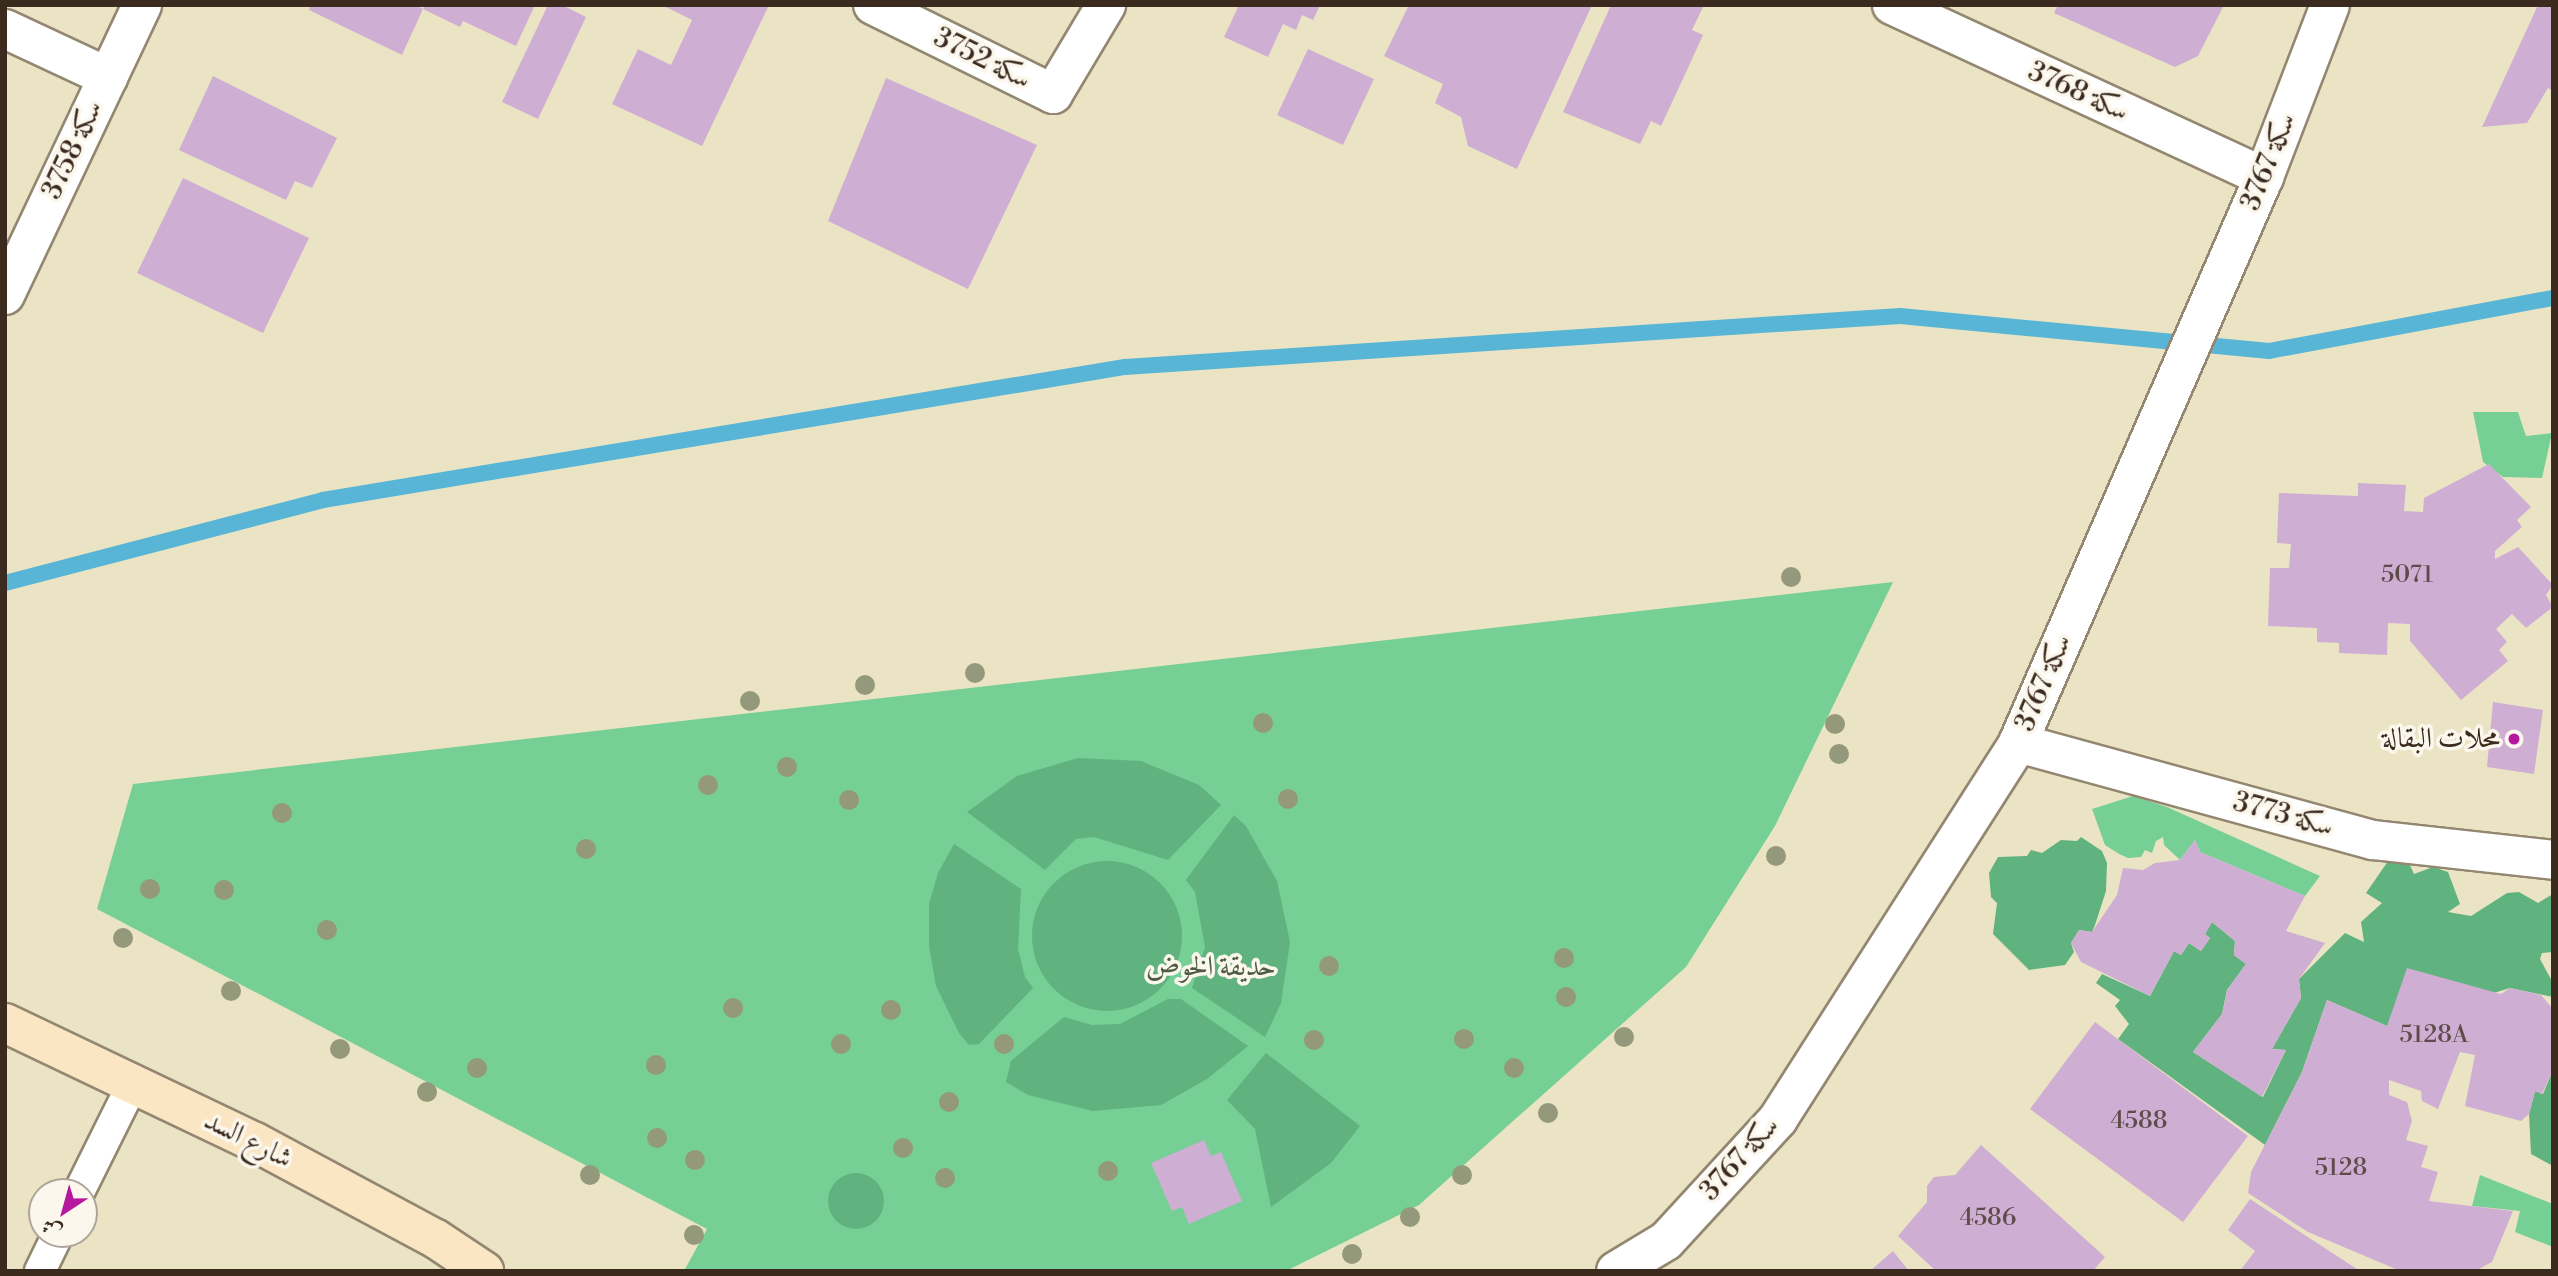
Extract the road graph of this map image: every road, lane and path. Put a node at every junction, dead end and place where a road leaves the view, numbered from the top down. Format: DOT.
graph roads {
  1 [pos="142,5"];
  2 [pos="873,5"];
  3 [pos="1106,5"];
  4 [pos="1892,5"];
  5 [pos="2330,5"];
  6 [pos="5,29"];
  7 [pos="108,77"];
  8 [pos="2264,177"];
  9 [pos="5,295"];
  10 [pos="2018,743"];
  11 [pos="2553,860"];
  12 [pos="5,1023"];
  13 [pos="133,1083"];
  14 [pos="86,1178"];
  15 [pos="51,1248"];
  16 [pos="40,1271"];
  17 [pos="484,1271"];
  18 [pos="1616,1271"];
  1 -- 7 [label="street, سكة 3758"];
  2 -- 3 [label="street, سكة 3752"];
  4 -- 8 [label="street, سكة 3768"];
  5 -- 8 [label="street, سكة 3767"];
  6 -- 7 [label="street"];
  7 -- 9 [label="street, سكة 3758"];
  8 -- 10 [label="street, سكة 3767"];
  10 -- 11 [label="street, سكة 3773"];
  10 -- 18 [label="street, سكة 3767"];
  12 -- 13 [label="street, شارع السد"];
  13 -- 14 [label="lane"];
  13 -- 17 [label="street, شارع السد"];
  15 -- 16 [label="lane"];
}
